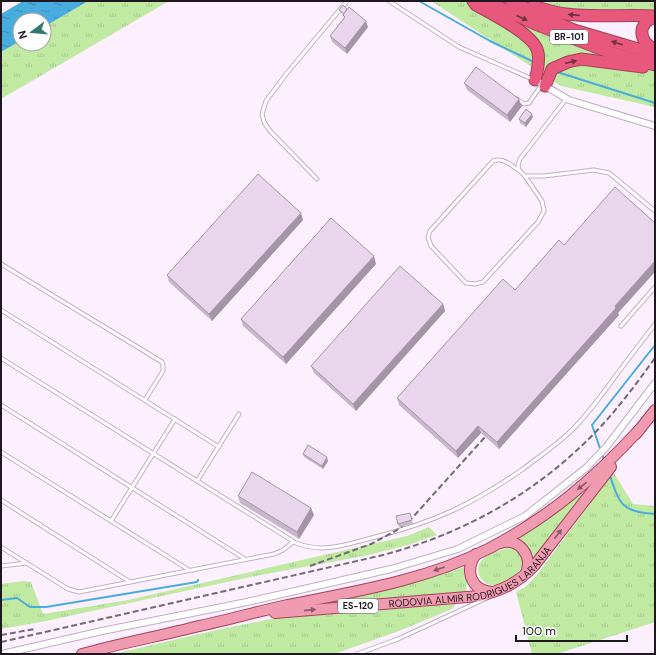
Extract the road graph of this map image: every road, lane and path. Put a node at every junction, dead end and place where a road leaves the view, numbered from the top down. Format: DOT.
graph roads {
  1 [pos="347,1"];
  2 [pos="389,1"];
  3 [pos="473,1"];
  4 [pos="487,1"];
  5 [pos="511,1"];
  6 [pos="519,1"];
  7 [pos="655,16"];
  8 [pos="655,49"];
  9 [pos="655,54"];
  10 [pos="655,67"];
  11 [pos="541,84"];
  12 [pos="512,95"];
  13 [pos="566,99"];
  14 [pos="655,126"];
  15 [pos="519,170"];
  16 [pos="525,176"];
  17 [pos="317,179"];
  18 [pos="655,211"];
  19 [pos="1,264"];
  20 [pos="655,287"];
  21 [pos="1,310"];
  22 [pos="655,324"];
  23 [pos="621,326"];
  24 [pos="1,358"];
  25 [pos="655,383"];
  26 [pos="145,400"];
  27 [pos="1,405"];
  28 [pos="655,410"];
  29 [pos="239,414"];
  30 [pos="175,419"];
  31 [pos="640,429"];
  32 [pos="219,447"];
  33 [pos="1,452"];
  34 [pos="153,454"];
  35 [pos="599,456"];
  36 [pos="612,459"];
  37 [pos="197,481"];
  38 [pos="132,488"];
  39 [pos="1,500"];
  40 [pos="111,521"];
  41 [pos="293,542"];
  42 [pos="497,543"];
  43 [pos="1,547"];
  44 [pos="476,554"];
  45 [pos="246,559"];
  46 [pos="27,563"];
  47 [pos="1,566"];
  48 [pos="189,570"];
  49 [pos="525,575"];
  50 [pos="130,582"];
  51 [pos="475,590"];
  52 [pos="501,590"];
  53 [pos="469,607"];
  54 [pos="216,623"];
  55 [pos="2,654"];
  56 [pos="82,654"];
  57 [pos="357,654"];
  1 -- 17 [label="lane"];
  2 -- 11 [label="lane"];
  3 -- 11 [label="highway"];
  4 -- 10 [label="highway, BR-101, one-way"];
  9 -- 5 [label="highway, BR-101, one-way"];
  7 -- 6 [label="highway, one-way"];
  7 -- 8 [label="highway"];
  11 -- 10 [label="highway, one-way"];
  11 -- 12 [label="lane"];
  11 -- 13 [label="street"];
  13 -- 14 [label="street"];
  13 -- 15 [label="lane"];
  15 -- 16 [label="lane"];
  15 -- 16 [label="lane"];
  16 -- 18 [label="lane"];
  19 -- 26 [label="lane"];
  20 -- 23 [label="lane"];
  21 -- 26 [label="lane"];
  22 -- 41 [label="lane"];
  24 -- 34 [label="lane"];
  25 -- 35 [label="street"];
  26 -- 30 [label="lane"];
  27 -- 38 [label="lane"];
  28 -- 31 [label="main road, RODOVIA ALMIR RODRIGUES LARANJA / ES-120"];
  29 -- 32 [label="lane"];
  30 -- 32 [label="lane"];
  30 -- 34 [label="lane"];
  31 -- 36 [label="main road, RODOVIA ALMIR RODRIGUES LARANJA / ES-120"];
  49 -- 31 [label="main road, RODOVIA ALMIR RODRIGUES LARANJA / ES-120, one-way"];
  32 -- 37 [label="lane"];
  33 -- 40 [label="lane"];
  34 -- 37 [label="lane"];
  34 -- 38 [label="lane"];
  35 -- 36 [label="street"];
  35 -- 55 [label="street"];
  36 -- 42 [label="main road, RODOVIA ALMIR RODRIGUES LARANJA / ES-120, one-way"];
  37 -- 41 [label="lane"];
  38 -- 40 [label="lane"];
  38 -- 45 [label="lane"];
  39 -- 50 [label="lane"];
  40 -- 48 [label="lane"];
  41 -- 45 [label="lane"];
  42 -- 44 [label="main road, RODOVIA ALMIR RODRIGUES LARANJA / ES-120"];
  42 -- 49 [label="main road"];
  43 -- 46 [label="lane"];
  44 -- 51 [label="main road"];
  44 -- 54 [label="main road, RODOVIA ALMIR RODRIGUES LARANJA / ES-120, one-way"];
  45 -- 48 [label="lane"];
  46 -- 47 [label="lane"];
  46 -- 50 [label="lane"];
  48 -- 50 [label="lane"];
  49 -- 52 [label="main road, RODOVIA ALMIR RODRIGUES LARANJA / ES-120"];
  51 -- 52 [label="main road, RODOVIA ALMIR RODRIGUES LARANJA / ES-120"];
  51 -- 52 [label="main road"];
  51 -- 53 [label="lane"];
  54 -- 51 [label="main road, RODOVIA ALMIR RODRIGUES LARANJA / ES-120, one-way"];
  52 -- 53 [label="lane"];
  53 -- 57 [label="lane"];
  54 -- 56 [label="main road, RODOVIA ALMIR RODRIGUES LARANJA / ES-120"];
}
